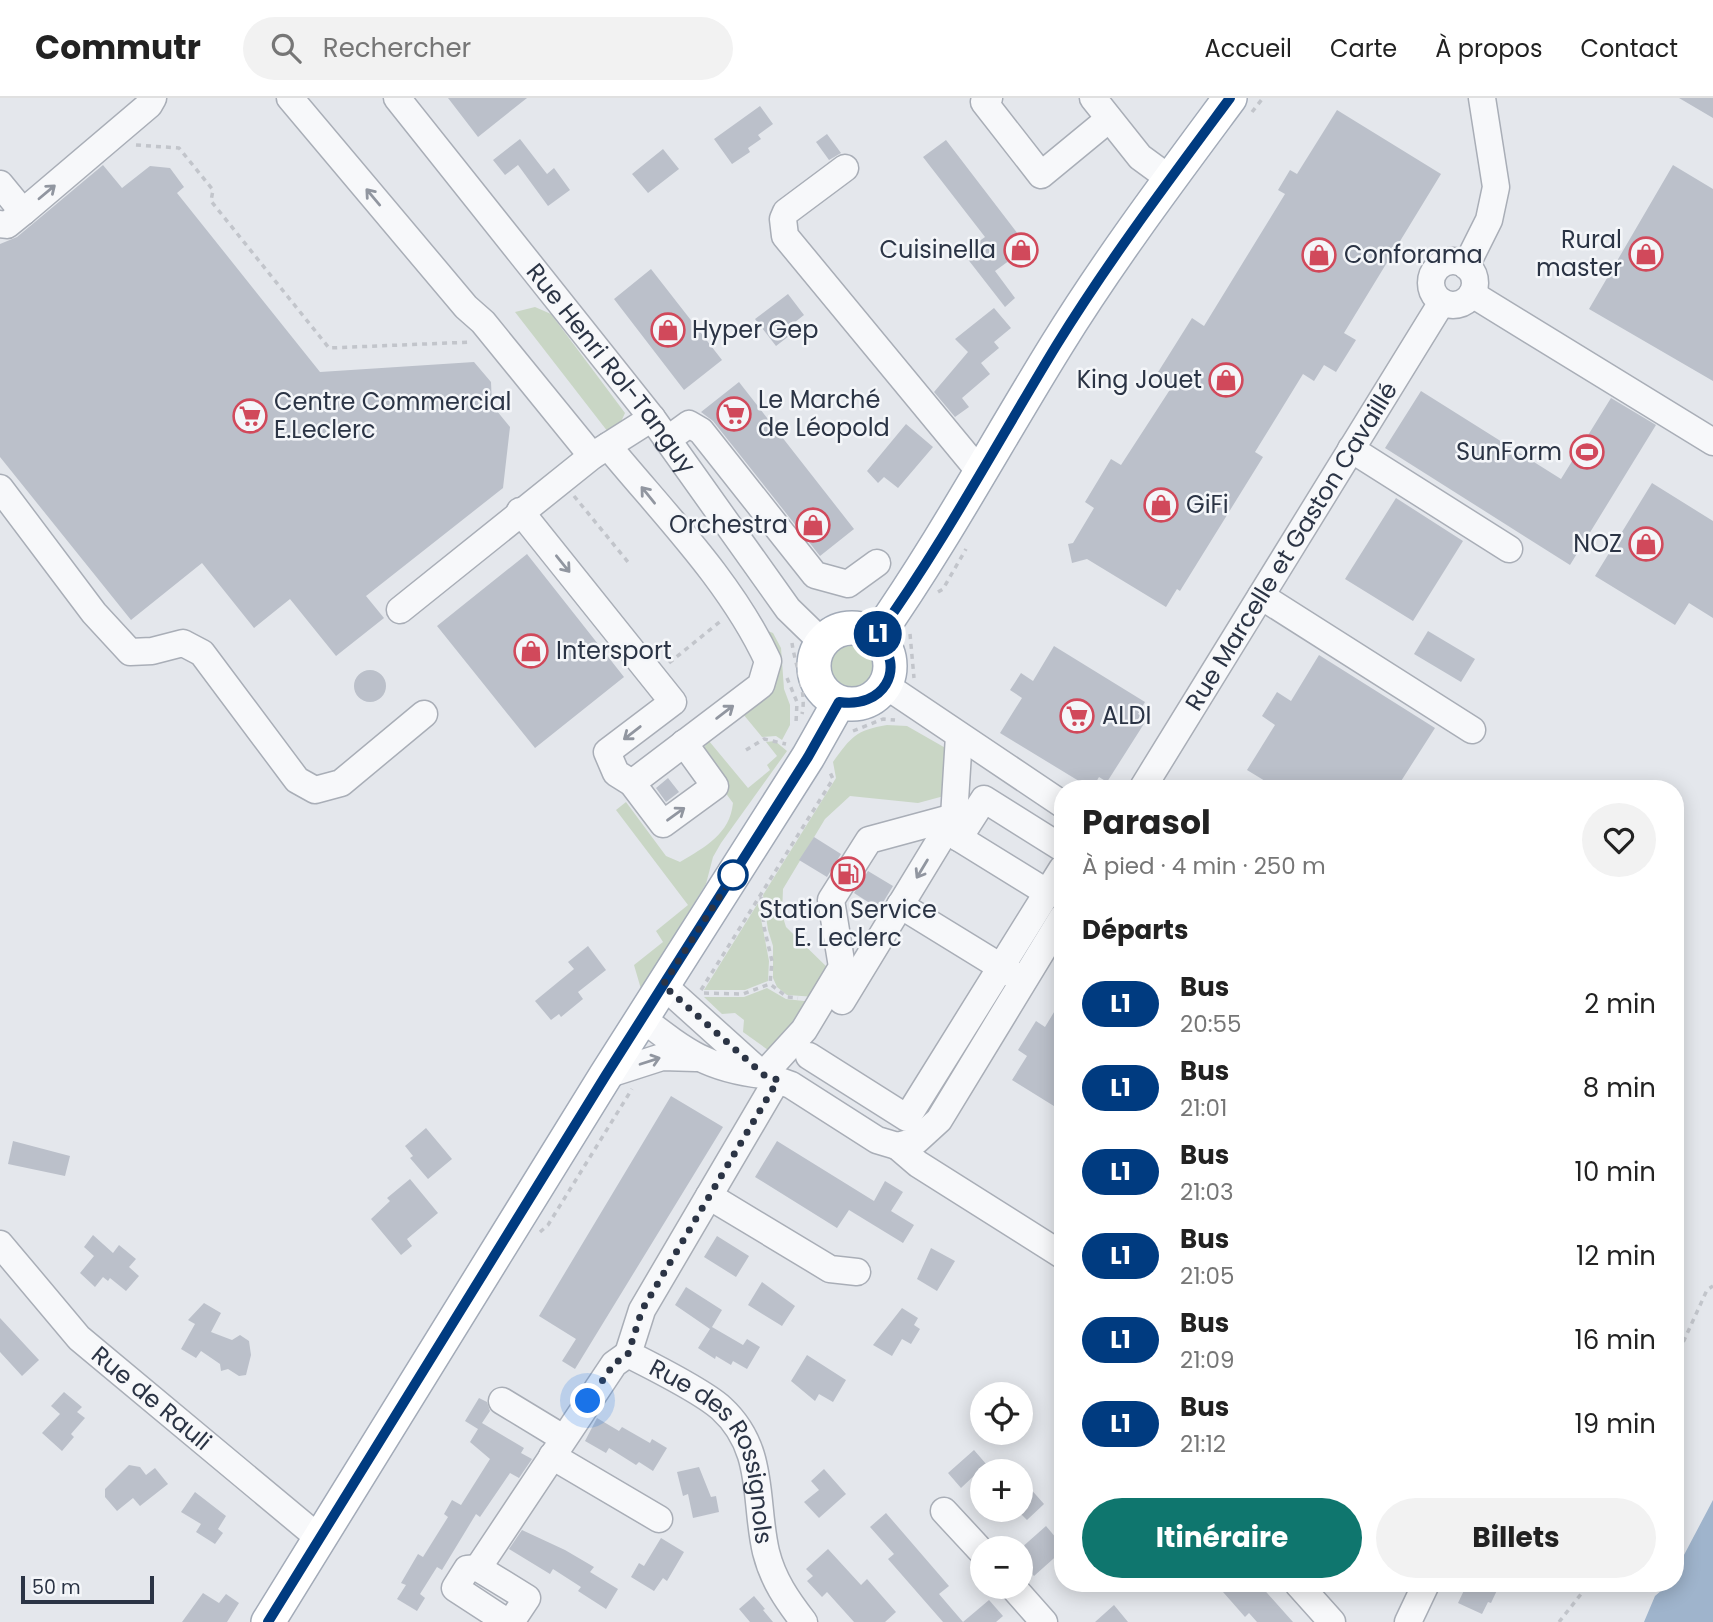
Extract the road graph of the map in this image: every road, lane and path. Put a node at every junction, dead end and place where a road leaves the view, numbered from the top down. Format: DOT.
graph roads {
  1 [pos="153,98"];
  2 [pos="290,98"];
  3 [pos="397,98"];
  4 [pos="989,98"];
  5 [pos="1093,98"];
  6 [pos="1263,98"];
  7 [pos="1482,98"];
  8 [pos="1238,108"];
  9 [pos="1109,119"];
  10 [pos="132,145"];
  11 [pos="845,168"];
  12 [pos="1170,179"];
  13 [pos="0,184"];
  14 [pos="11,218"];
  15 [pos="1466,266"];
  16 [pos="1472,294"];
  17 [pos="1442,302"];
  18 [pos="480,342"];
  19 [pos="652,418"];
  20 [pos="667,440"];
  21 [pos="1713,442"];
  22 [pos="1351,449"];
  23 [pos="600,451"];
  24 [pos="980,472"];
  25 [pos="561,479"];
  26 [pos="0,488"];
  27 [pos="520,511"];
  28 [pos="969,543"];
  29 [pos="1509,549"];
  30 [pos="628,562"];
  31 [pos="877,563"];
  32 [pos="910,589"];
  33 [pos="1261,596"];
  34 [pos="788,609"];
  35 [pos="400,610"];
  36 [pos="914,624"];
  37 [pos="877,636"];
  38 [pos="822,642"];
  39 [pos="900,683"];
  40 [pos="839,702"];
  41 [pos="922,711"];
  42 [pos="424,714"];
  43 [pos="1472,730"];
  44 [pos="849,733"];
  45 [pos="798,734"];
  46 [pos="959,736"];
  47 [pos="684,743"];
  48 [pos="786,744"];
  49 [pos="746,750"];
  50 [pos="827,765"];
  51 [pos="824,776"];
  52 [pos="1148,780"];
  53 [pos="632,783"];
  54 [pos="1054,799"];
  55 [pos="953,828"];
  56 [pos="1054,843"];
  57 [pos="1054,882"];
  58 [pos="1048,892"];
  59 [pos="760,895"];
  60 [pos="900,905"];
  61 [pos="1054,931"];
  62 [pos="1001,967"];
  63 [pos="1024,981"];
  64 [pos="770,984"];
  65 [pos="663,985"];
  66 [pos="698,994"];
  67 [pos="832,996"];
  68 [pos="643,1019"];
  69 [pos="809,1056"];
  70 [pos="696,1058"];
  71 [pos="621,1078"];
  72 [pos="777,1080"];
  73 [pos="897,1146"];
  74 [pos="709,1196"];
  75 [pos="537,1234"];
  76 [pos="0,1244"];
  77 [pos="1054,1250"];
  78 [pos="857,1272"];
  79 [pos="1713,1286"];
  80 [pos="1684,1340"];
  81 [pos="628,1354"];
  82 [pos="502,1401"];
  83 [pos="557,1447"];
  84 [pos="944,1511"];
  85 [pos="659,1519"];
  86 [pos="319,1538"];
  87 [pos="970,1539"];
  88 [pos="1305,1592"];
  89 [pos="1422,1592"];
  90 [pos="1583,1592"];
  91 [pos="1023,1599"];
  92 [pos="268,1622"];
  93 [pos="509,1622"];
  94 [pos="804,1622"];
  95 [pos="1043,1622"];
  96 [pos="1332,1622"];
  97 [pos="1408,1622"];
  98 [pos="1559,1622"];
  14 -- 1 [label="street, one-way"];
  23 -- 2 [label="street, one-way"];
  3 -- 19 [label="street, Rue Henri Rol-Tanguy"];
  4 -- 9 [label="street"];
  5 -- 9 [label="street"];
  6 -- 8 [label="path"];
  7 -- 15 [label="street"];
  8 -- 12 [label="main road"];
  9 -- 12 [label="street"];
  10 -- 18 [label="path"];
  11 -- 24 [label="street"];
  12 -- 24 [label="main road"];
  13 -- 14 [label="street"];
  15 -- 16 [label="street"];
  15 -- 17 [label="street"];
  16 -- 17 [label="street"];
  16 -- 21 [label="street"];
  17 -- 22 [label="street, Rue Marcelle et Gaston Cavaillé"];
  19 -- 20 [label="street, Rue Henri Rol-Tanguy"];
  19 -- 23 [label="street"];
  20 -- 31 [label="street"];
  20 -- 34 [label="street, Rue Henri Rol-Tanguy"];
  22 -- 29 [label="street"];
  22 -- 33 [label="street, Rue Marcelle et Gaston Cavaillé"];
  23 -- 25 [label="street"];
  47 -- 23 [label="street, one-way"];
  24 -- 32 [label="main road"];
  25 -- 27 [label="street"];
  25 -- 30 [label="path"];
  26 -- 42 [label="street"];
  27 -- 35 [label="street"];
  27 -- 53 [label="street, one-way"];
  28 -- 32 [label="path"];
  32 -- 37 [label="main road"];
  33 -- 43 [label="street"];
  33 -- 52 [label="street, Rue Marcelle et Gaston Cavaillé"];
  34 -- 38 [label="street, Rue Henri Rol-Tanguy"];
  34 -- 45 [label="path"];
  36 -- 39 [label="path"];
  37 -- 38 [label="main road"];
  37 -- 39 [label="main road"];
  38 -- 40 [label="main road"];
  39 -- 40 [label="main road"];
  39 -- 41 [label="street"];
  40 -- 65 [label="main road"];
  41 -- 44 [label="path"];
  41 -- 46 [label="street"];
  46 -- 54 [label="street"];
  46 -- 55 [label="street"];
  47 -- 53 [label="street"];
  53 -- 47 [label="street, one-way"];
  48 -- 49 [label="path"];
  50 -- 51 [label="path"];
  55 -- 56 [label="street"];
  55 -- 58 [label="street"];
  55 -- 60 [label="street, one-way"];
  55 -- 67 [label="street"];
  57 -- 58 [label="street"];
  58 -- 62 [label="street"];
  59 -- 64 [label="path"];
  60 -- 62 [label="street"];
  60 -- 67 [label="street"];
  61 -- 63 [label="street"];
  62 -- 63 [label="street"];
  62 -- 69 [label="street"];
  63 -- 73 [label="street"];
  64 -- 66 [label="path"];
  64 -- 67 [label="path"];
  65 -- 68 [label="main road"];
  65 -- 72 [label="street"];
  67 -- 69 [label="street"];
  67 -- 72 [label="street"];
  68 -- 70 [label="street"];
  68 -- 71 [label="main road"];
  69 -- 72 [label="street"];
  71 -- 70 [label="street, one-way"];
  70 -- 72 [label="street"];
  71 -- 75 [label="path"];
  71 -- 86 [label="main road"];
  72 -- 73 [label="street"];
  72 -- 74 [label="street, Rue des Rossignols"];
  73 -- 77 [label="street"];
  74 -- 78 [label="street"];
  74 -- 81 [label="street, Rue des Rossignols"];
  76 -- 86 [label="street, Rue de Rauli"];
  79 -- 80 [label="path"];
  81 -- 83 [label="street"];
  81 -- 94 [label="street, Rue des Rossignols"];
  82 -- 83 [label="street"];
  83 -- 85 [label="street"];
  83 -- 93 [label="street"];
  84 -- 87 [label="street"];
  86 -- 92 [label="main road"];
  88 -- 96 [label="street"];
  89 -- 97 [label="street"];
  90 -- 98 [label="path"];
  91 -- 95 [label="street"];
}
